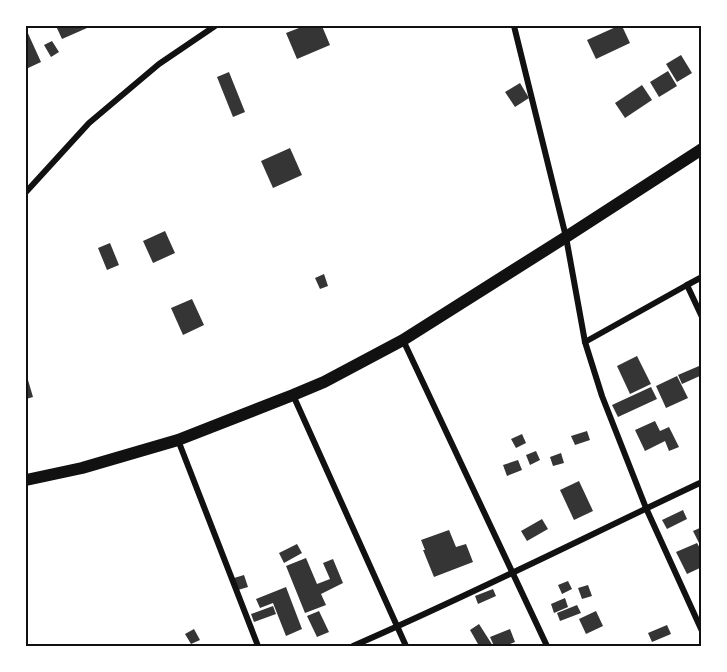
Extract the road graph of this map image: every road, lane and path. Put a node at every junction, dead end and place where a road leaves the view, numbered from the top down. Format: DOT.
graph roads {
  1 [pos="215,26"];
  2 [pos="514,26"];
  3 [pos="702,149"];
  4 [pos="26,192"];
  5 [pos="566,237"];
  6 [pos="702,277"];
  7 [pos="687,285"];
  8 [pos="702,316"];
  9 [pos="403,340"];
  10 [pos="585,342"];
  11 [pos="293,395"];
  12 [pos="178,441"];
  13 [pos="26,480"];
  14 [pos="702,482"];
  15 [pos="646,508"];
  16 [pos="513,573"];
  17 [pos="398,627"];
  18 [pos="702,631"];
  19 [pos="258,646"];
  20 [pos="353,646"];
  21 [pos="406,646"];
  22 [pos="547,646"];
  1 -- 4 [label="street"];
  2 -- 5 [label="street"];
  3 -- 5 [label="main road"];
  5 -- 9 [label="main road"];
  5 -- 10 [label="street"];
  6 -- 7 [label="street"];
  7 -- 8 [label="street"];
  7 -- 10 [label="street"];
  9 -- 11 [label="main road"];
  9 -- 16 [label="street"];
  10 -- 15 [label="street"];
  11 -- 12 [label="main road"];
  11 -- 17 [label="street"];
  12 -- 13 [label="main road"];
  12 -- 19 [label="street"];
  14 -- 15 [label="street"];
  15 -- 16 [label="street"];
  15 -- 18 [label="street"];
  16 -- 17 [label="street"];
  16 -- 22 [label="street"];
  17 -- 20 [label="street"];
  17 -- 21 [label="street"];
}
